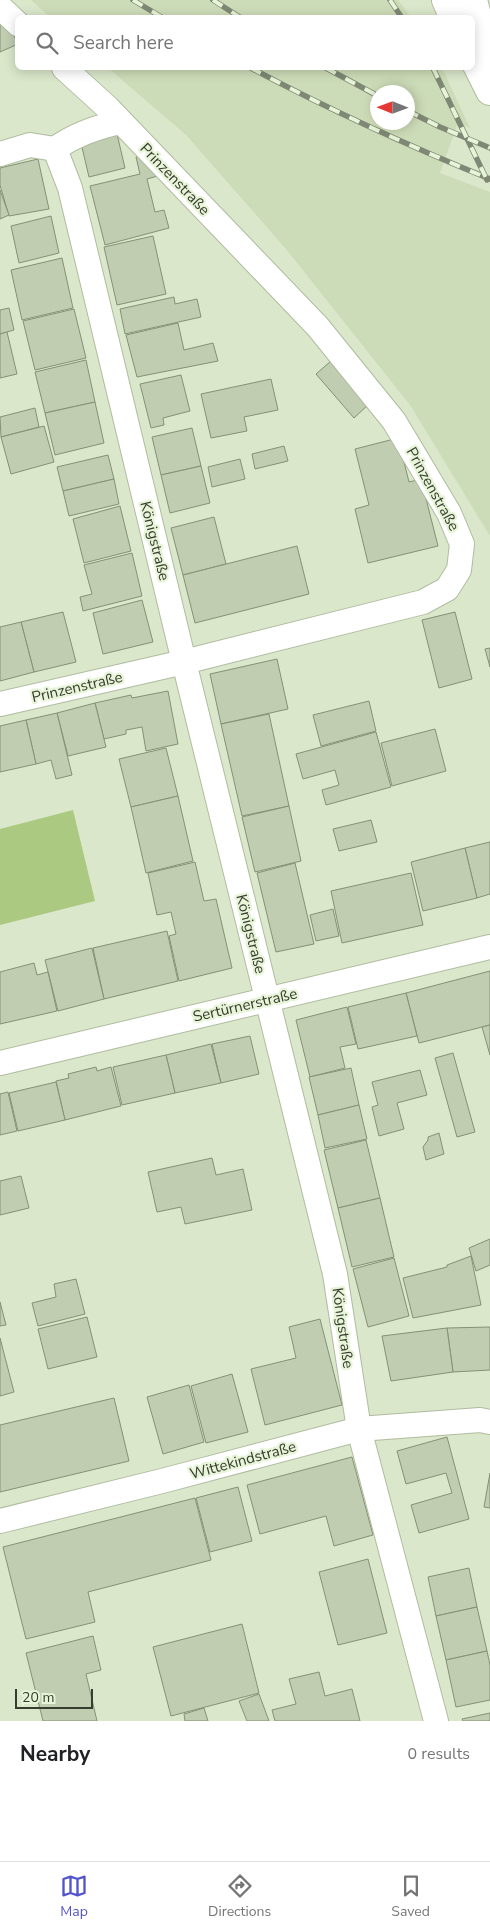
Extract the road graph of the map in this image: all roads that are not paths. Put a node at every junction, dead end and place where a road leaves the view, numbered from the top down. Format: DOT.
graph roads {
  1 [pos="446,0"];
  2 [pos="473,0"];
  3 [pos="0,7"];
  4 [pos="453,15"];
  5 [pos="15,21"];
  6 [pos="475,61"];
  7 [pos="490,66"];
  8 [pos="66,70"];
  9 [pos="490,91"];
  10 [pos="120,122"];
  11 [pos="55,149"];
  12 [pos="0,154"];
  13 [pos="184,662"];
  14 [pos="0,704"];
  15 [pos="490,946"];
  16 [pos="267,999"];
  17 [pos="0,1063"];
  18 [pos="490,1422"];
  19 [pos="358,1429"];
  20 [pos="0,1521"];
  21 [pos="436,1721"];
  1 -- 4 [label="main road"];
  2 -- 7 [label="main road"];
  3 -- 5 [label="street"];
  6 -- 9 [label="main road"];
  8 -- 10 [label="street, Prinzenstraße"];
  10 -- 11 [label="street"];
  10 -- 13 [label="street, Prinzenstraße"];
  11 -- 12 [label="street"];
  11 -- 13 [label="street, Königstraße"];
  13 -- 14 [label="street, Prinzenstraße"];
  13 -- 16 [label="street, Königstraße"];
  15 -- 16 [label="street, Sertürnerstraße"];
  16 -- 17 [label="street, Sertürnerstraße"];
  16 -- 19 [label="street, Königstraße"];
  18 -- 19 [label="street, Wittekindstraße"];
  19 -- 20 [label="street, Wittekindstraße"];
  19 -- 21 [label="street, Königstraße"];
}
